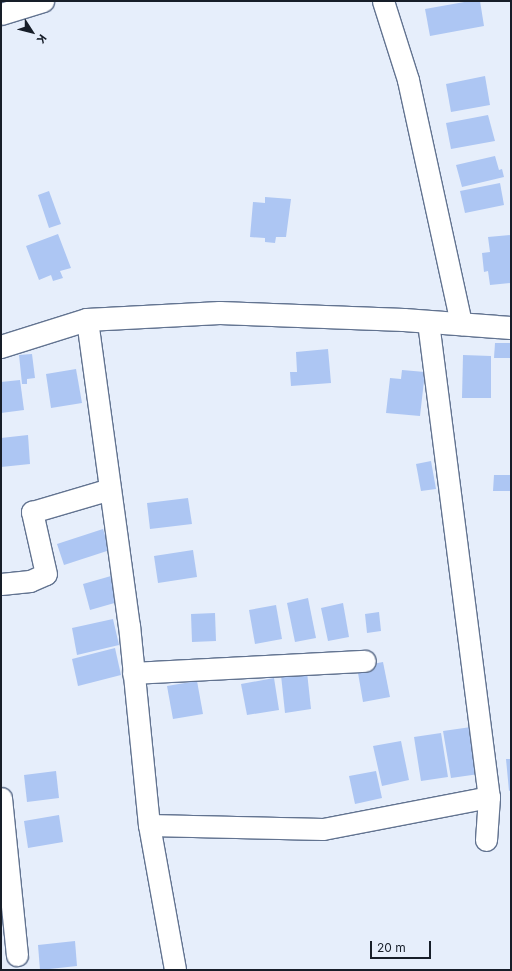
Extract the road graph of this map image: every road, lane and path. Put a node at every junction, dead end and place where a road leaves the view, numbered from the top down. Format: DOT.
graph roads {
  1 [pos="42,1"];
  2 [pos="383,1"];
  3 [pos="1,14"];
  4 [pos="87,320"];
  5 [pos="428,322"];
  6 [pos="461,324"];
  7 [pos="511,328"];
  8 [pos="1,347"];
  9 [pos="110,489"];
  10 [pos="1,584"];
  11 [pos="365,661"];
  12 [pos="133,673"];
  13 [pos="1,798"];
  14 [pos="488,798"];
  15 [pos="149,826"];
  16 [pos="486,840"];
  17 [pos="4,858"];
  18 [pos="17,955"];
  19 [pos="175,970"];
  1 -- 3 [label="street"];
  2 -- 6 [label="street"];
  4 -- 5 [label="street"];
  4 -- 8 [label="street"];
  4 -- 9 [label="street"];
  5 -- 6 [label="street"];
  5 -- 14 [label="street"];
  6 -- 7 [label="street"];
  9 -- 10 [label="street"];
  9 -- 12 [label="street"];
  11 -- 12 [label="street"];
  12 -- 15 [label="street"];
  13 -- 17 [label="street"];
  14 -- 15 [label="street"];
  14 -- 16 [label="street"];
  15 -- 19 [label="street"];
  17 -- 18 [label="street"];
}
